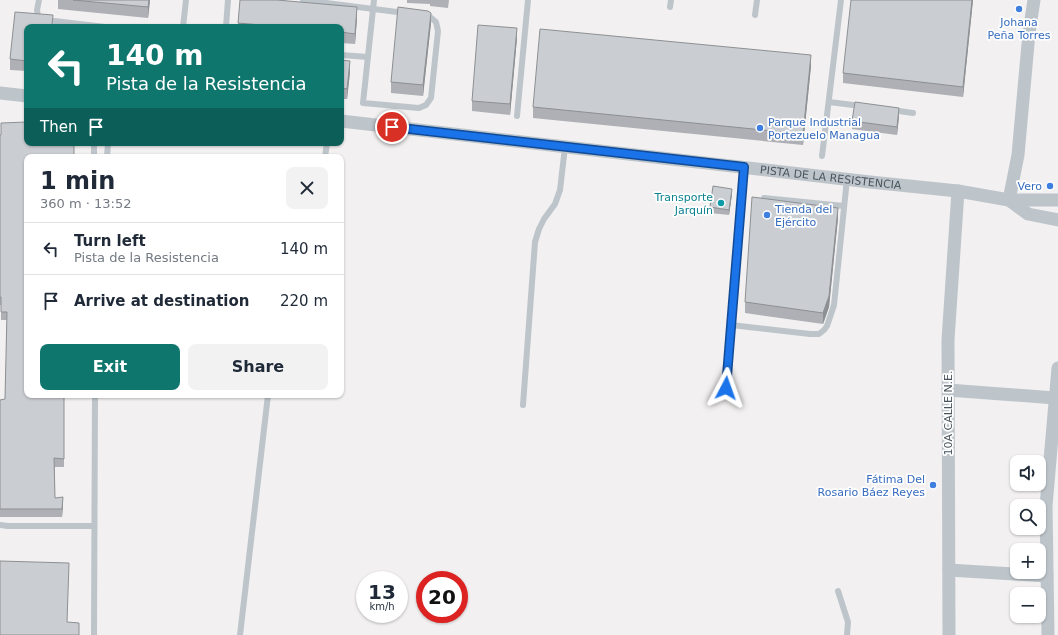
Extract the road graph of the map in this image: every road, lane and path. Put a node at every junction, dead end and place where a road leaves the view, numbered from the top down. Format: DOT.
graph roads {
  1 [pos="39,0"];
  2 [pos="186,0"];
  3 [pos="228,0"];
  4 [pos="303,0"];
  5 [pos="374,0"];
  6 [pos="528,0"];
  7 [pos="671,0"];
  8 [pos="757,0"];
  9 [pos="841,0"];
  10 [pos="1034,0"];
  11 [pos="670,7"];
  12 [pos="373,9"];
  13 [pos="408,14"];
  14 [pos="416,15"];
  15 [pos="755,15"];
  16 [pos="80,24"];
  17 [pos="184,24"];
  18 [pos="226,24"];
  19 [pos="344,55"];
  20 [pos="368,57"];
  21 [pos="0,93"];
  22 [pos="24,96"];
  23 [pos="829,102"];
  24 [pos="867,107"];
  25 [pos="882,109"];
  26 [pos="913,113"];
  27 [pos="517,116"];
  28 [pos="344,121"];
  29 [pos="565,147"];
  30 [pos="822,156"];
  31 [pos="744,167"];
  32 [pos="847,179"];
  33 [pos="958,191"];
  34 [pos="764,198"];
  35 [pos="1009,200"];
  36 [pos="1058,200"];
  37 [pos="844,206"];
  38 [pos="1058,220"];
  39 [pos="731,325"];
  40 [pos="1058,368"];
  41 [pos="726,388"];
  42 [pos="948,390"];
  43 [pos="95,398"];
  44 [pos="268,398"];
  45 [pos="1055,398"];
  46 [pos="523,405"];
  47 [pos="0,525"];
  48 [pos="94,526"];
  49 [pos="949,570"];
  50 [pos="1047,576"];
  51 [pos="838,591"];
  52 [pos="94,635"];
  53 [pos="240,635"];
  54 [pos="847,635"];
  55 [pos="949,635"];
  56 [pos="1048,635"];
  1 -- 16 [label="lane"];
  2 -- 17 [label="lane"];
  3 -- 18 [label="lane"];
  4 -- 12 [label="lane"];
  5 -- 12 [label="lane"];
  6 -- 27 [label="lane"];
  7 -- 11 [label="lane"];
  8 -- 15 [label="lane"];
  9 -- 23 [label="lane"];
  10 -- 35 [label="street"];
  12 -- 13 [label="lane"];
  12 -- 20 [label="lane"];
  14 -- 20 [label="lane"];
  19 -- 20 [label="lane"];
  21 -- 22 [label="street"];
  23 -- 24 [label="lane"];
  23 -- 30 [label="lane"];
  25 -- 26 [label="lane"];
  28 -- 29 [label="street, PISTA DE LA RESISTENCIA"];
  29 -- 31 [label="street, PISTA DE LA RESISTENCIA"];
  29 -- 46 [label="lane"];
  31 -- 32 [label="street, PISTA DE LA RESISTENCIA"];
  31 -- 39 [label="lane"];
  32 -- 33 [label="street, PISTA DE LA RESISTENCIA"];
  32 -- 37 [label="lane"];
  33 -- 35 [label="street, PISTA DE LA RESISTENCIA"];
  33 -- 42 [label="street, 10A CALLE N.E."];
  34 -- 37 [label="lane"];
  35 -- 36 [label="street, PISTA DE LA RESISTENCIA"];
  35 -- 38 [label="street, PISTA DE LA RESISTENCIA"];
  37 -- 39 [label="lane"];
  39 -- 41 [label="lane"];
  40 -- 45 [label="street"];
  42 -- 45 [label="street"];
  42 -- 49 [label="street, 10A CALLE N.E."];
  43 -- 48 [label="lane"];
  44 -- 53 [label="lane"];
  45 -- 50 [label="street"];
  47 -- 48 [label="lane"];
  48 -- 52 [label="lane"];
  49 -- 50 [label="street"];
  49 -- 55 [label="street, 10A CALLE N.E."];
  50 -- 56 [label="street"];
  51 -- 54 [label="lane"];
}
